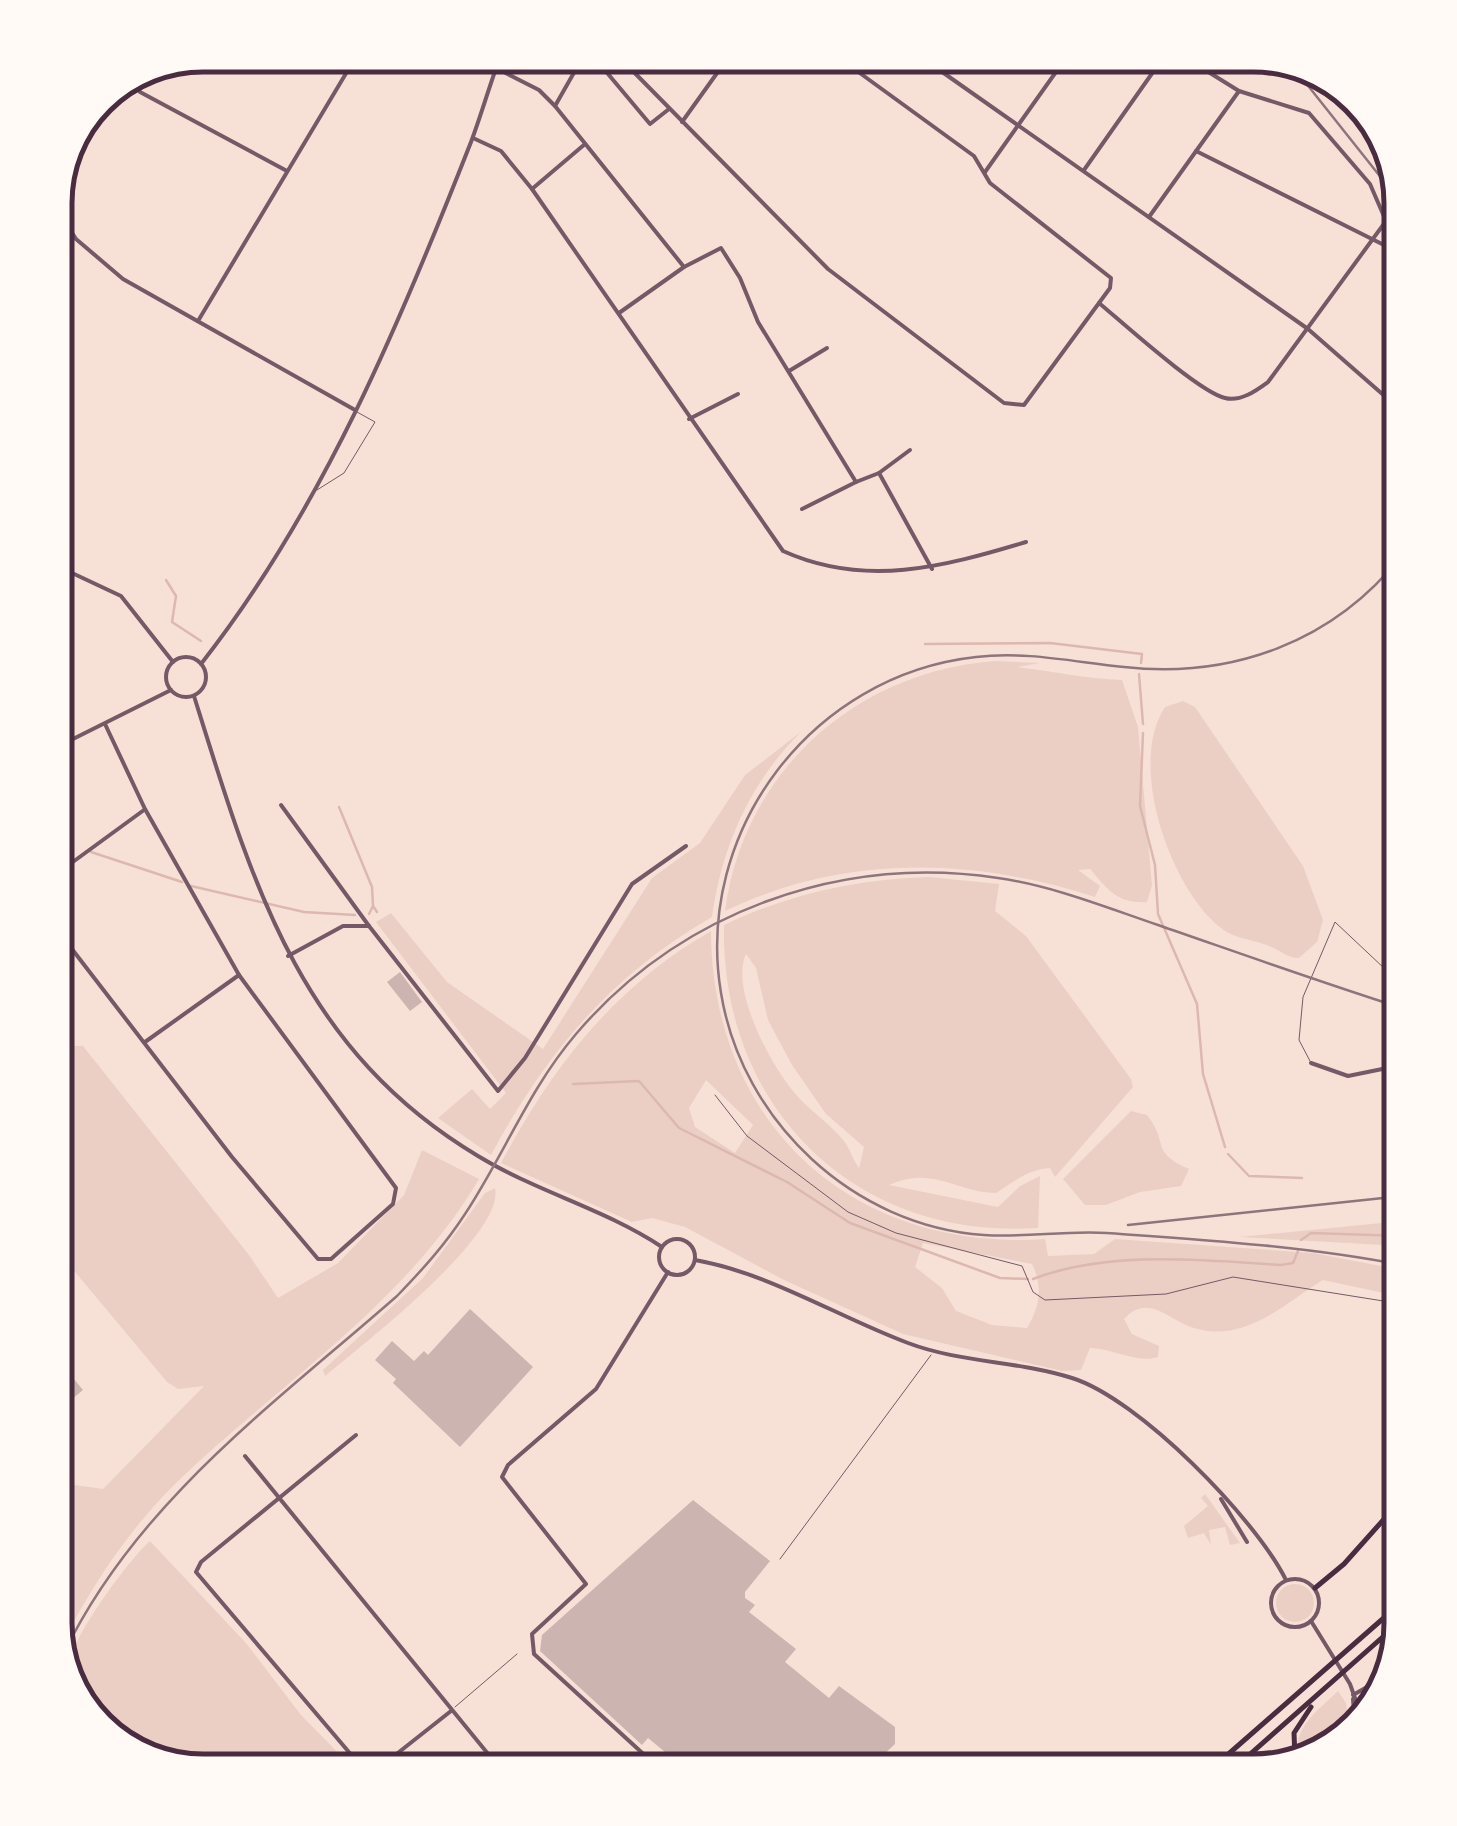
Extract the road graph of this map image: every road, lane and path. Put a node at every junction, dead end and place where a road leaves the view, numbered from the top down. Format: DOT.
graph roads {
  1 [pos="347,72"];
  2 [pos="495,72"];
  3 [pos="504,72"];
  4 [pos="574,72"];
  5 [pos="607,72"];
  6 [pos="634,72"];
  7 [pos="717,72"];
  8 [pos="859,73"];
  9 [pos="944,73"];
  10 [pos="1056,73"];
  11 [pos="1153,73"];
  12 [pos="1210,73"];
  13 [pos="140,92"];
  14 [pos="1240,92"];
  15 [pos="555,106"];
  16 [pos="669,108"];
  17 [pos="682,122"];
  18 [pos="1019,125"];
  19 [pos="473,138"];
  20 [pos="585,144"];
  21 [pos="1196,151"];
  22 [pos="287,171"];
  23 [pos="985,172"];
  24 [pos="1083,172"];
  25 [pos="532,190"];
  26 [pos="1384,217"];
  27 [pos="1149,218"];
  28 [pos="1384,224"];
  29 [pos="73,234"];
  30 [pos="1372,239"];
  31 [pos="1384,245"];
  32 [pos="684,267"];
  33 [pos="1099,303"];
  34 [pos="617,314"];
  35 [pos="198,321"];
  36 [pos="1308,329"];
  37 [pos="827,348"];
  38 [pos="788,370"];
  39 [pos="1384,393"];
  40 [pos="738,394"];
  41 [pos="355,410"];
  42 [pos="689,419"];
  43 [pos="910,450"];
  44 [pos="879,473"];
  45 [pos="856,482"];
  46 [pos="314,492"];
  47 [pos="802,510"];
  48 [pos="1026,542"];
  49 [pos="932,569"];
  50 [pos="73,573"];
  51 [pos="173,662"];
  52 [pos="201,664"];
  53 [pos="171,690"];
  54 [pos="194,696"];
  55 [pos="105,724"];
  56 [pos="73,740"];
  57 [pos="281,805"];
  58 [pos="145,809"];
  59 [pos="686,846"];
  60 [pos="73,861"];
  61 [pos="369,926"];
  62 [pos="72,950"];
  63 [pos="288,956"];
  64 [pos="1384,967"];
  65 [pos="239,976"];
  66 [pos="144,1043"];
  67 [pos="1311,1063"];
  68 [pos="1384,1068"];
  69 [pos="716,1095"];
  70 [pos="662,1246"];
  71 [pos="695,1260"];
  72 [pos="668,1272"];
  73 [pos="1384,1301"];
  74 [pos="932,1352"];
  75 [pos="356,1435"];
  76 [pos="246,1456"];
  77 [pos="1219,1494"];
  78 [pos="278,1500"];
  79 [pos="1384,1520"];
  80 [pos="1247,1542"];
  81 [pos="780,1559"];
  82 [pos="1286,1580"];
  83 [pos="1315,1588"];
  84 [pos="1384,1618"];
  85 [pos="1311,1622"];
  86 [pos="1383,1638"];
  87 [pos="517,1654"];
  88 [pos="1368,1686"];
  89 [pos="1325,1692"];
  90 [pos="1353,1694"];
  91 [pos="1356,1703"];
  92 [pos="1354,1706"];
  93 [pos="451,1710"];
  94 [pos="1295,1747"];
  95 [pos="350,1754"];
  96 [pos="396,1754"];
  97 [pos="488,1754"];
  98 [pos="643,1754"];
  99 [pos="1228,1754"];
  100 [pos="1251,1754"];
  1 -- 22 [label="street"];
  2 -- 19 [label="street"];
  3 -- 15 [label="street"];
  4 -- 15 [label="street"];
  5 -- 16 [label="street"];
  6 -- 16 [label="street"];
  7 -- 17 [label="street"];
  8 -- 23 [label="street"];
  9 -- 18 [label="street"];
  10 -- 18 [label="street"];
  11 -- 24 [label="street"];
  12 -- 14 [label="street"];
  13 -- 22 [label="street"];
  14 -- 21 [label="street"];
  14 -- 26 [label="street"];
  15 -- 20 [label="street"];
  16 -- 17 [label="street"];
  17 -- 33 [label="street"];
  18 -- 23 [label="street"];
  18 -- 24 [label="street"];
  19 -- 25 [label="street"];
  19 -- 41 [label="street"];
  20 -- 25 [label="street"];
  20 -- 32 [label="street"];
  21 -- 27 [label="street"];
  21 -- 30 [label="street"];
  22 -- 35 [label="street"];
  23 -- 33 [label="street"];
  24 -- 27 [label="street"];
  25 -- 34 [label="street"];
  27 -- 36 [label="street"];
  28 -- 30 [label="street"];
  29 -- 35 [label="street"];
  30 -- 31 [label="street"];
  30 -- 36 [label="street"];
  32 -- 34 [label="street"];
  32 -- 38 [label="street"];
  33 -- 36 [label="street"];
  34 -- 42 [label="street"];
  35 -- 41 [label="street"];
  36 -- 39 [label="street"];
  37 -- 38 [label="street"];
  38 -- 45 [label="street"];
  40 -- 42 [label="street"];
  41 -- 46 [label="street"];
  41 -- 46 [label="lane"];
  42 -- 49 [label="street"];
  43 -- 44 [label="street"];
  44 -- 45 [label="street"];
  44 -- 49 [label="street"];
  45 -- 47 [label="street"];
  46 -- 52 [label="street"];
  48 -- 49 [label="street"];
  50 -- 51 [label="street"];
  51 -- 52 [label="street"];
  51 -- 53 [label="street"];
  52 -- 54 [label="street"];
  53 -- 54 [label="street"];
  53 -- 55 [label="street"];
  54 -- 63 [label="street"];
  55 -- 56 [label="street"];
  55 -- 58 [label="street"];
  57 -- 61 [label="street"];
  58 -- 60 [label="street"];
  58 -- 65 [label="street"];
  59 -- 61 [label="street"];
  61 -- 63 [label="street"];
  62 -- 66 [label="street"];
  63 -- 70 [label="street"];
  64 -- 67 [label="lane"];
  65 -- 66 [label="street"];
  65 -- 66 [label="street"];
  67 -- 68 [label="street"];
  69 -- 73 [label="lane"];
  70 -- 71 [label="street"];
  70 -- 72 [label="street"];
  71 -- 72 [label="street"];
  71 -- 74 [label="street"];
  72 -- 98 [label="street"];
  74 -- 77 [label="street"];
  74 -- 81 [label="lane"];
  75 -- 78 [label="street"];
  76 -- 78 [label="street"];
  77 -- 80 [label="street"];
  77 -- 82 [label="street"];
  78 -- 93 [label="street"];
  78 -- 95 [label="street"];
  79 -- 83 [label="highway"];
  82 -- 83 [label="street"];
  82 -- 85 [label="street"];
  83 -- 85 [label="street"];
  84 -- 99 [label="highway"];
  85 -- 90 [label="street"];
  86 -- 89 [label="highway"];
  87 -- 93 [label="lane"];
  88 -- 90 [label="street"];
  89 -- 94 [label="highway"];
  89 -- 100 [label="highway"];
  90 -- 91 [label="street"];
  90 -- 92 [label="street"];
  93 -- 96 [label="street"];
  93 -- 97 [label="street"];
}
